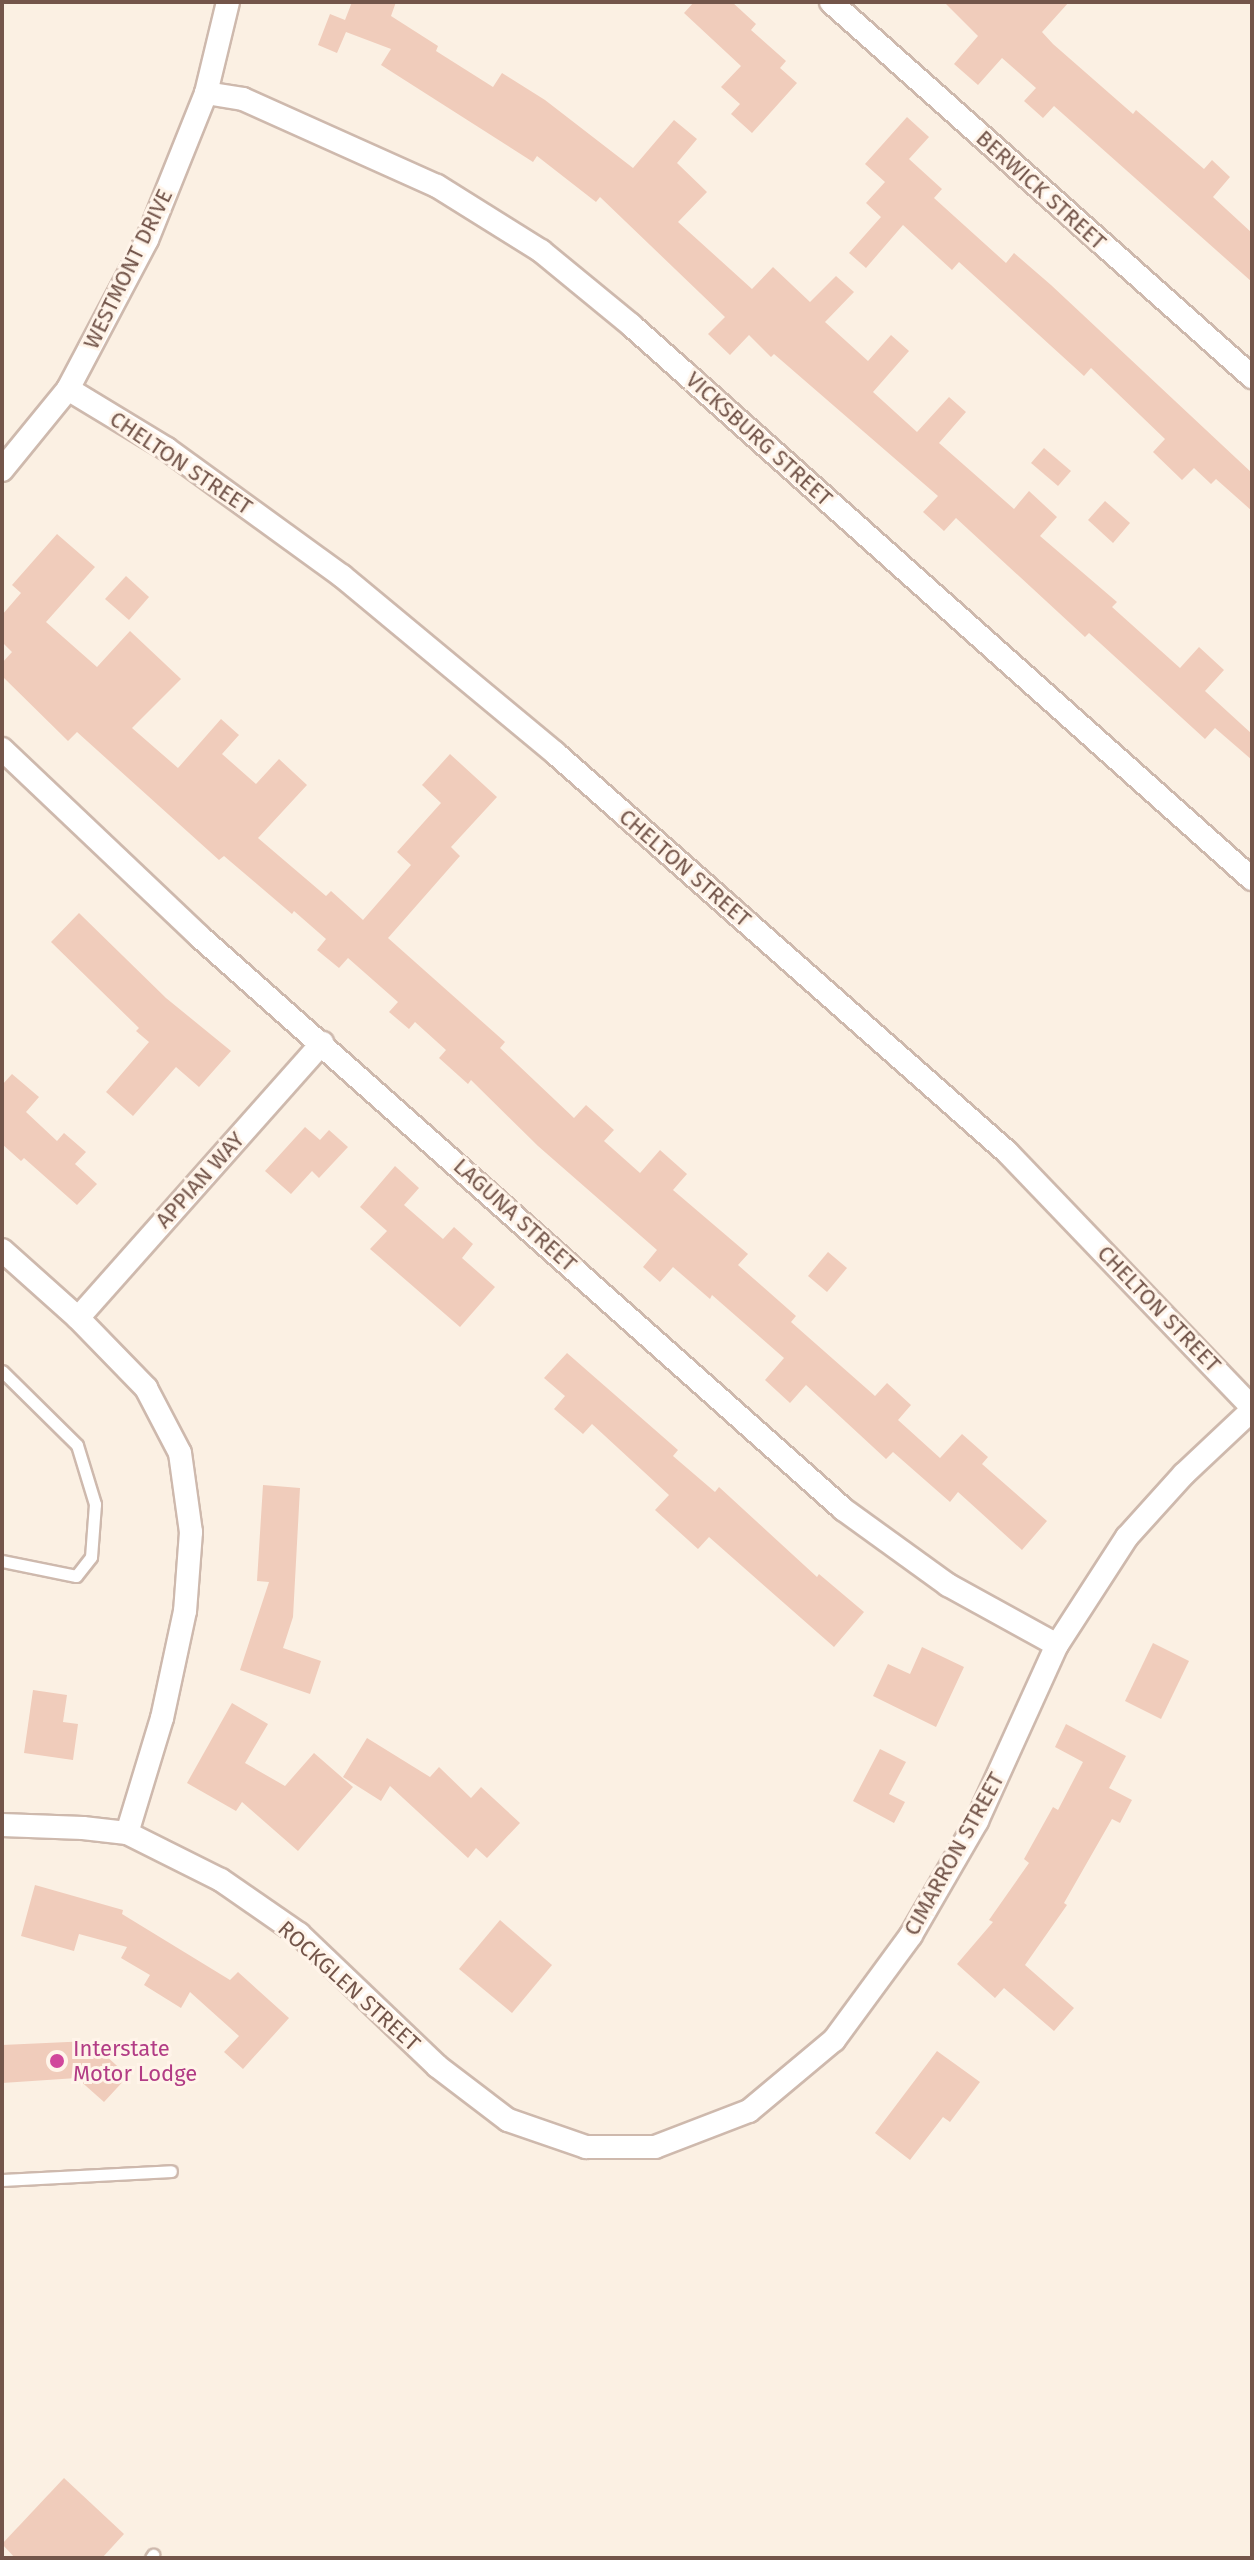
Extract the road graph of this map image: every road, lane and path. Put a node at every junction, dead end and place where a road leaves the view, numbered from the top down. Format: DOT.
graph roads {
  1 [pos="228,2"];
  2 [pos="831,2"];
  3 [pos="206,93"];
  4 [pos="1252,377"];
  5 [pos="68,389"];
  6 [pos="2,470"];
  7 [pos="2,749"];
  8 [pos="1252,879"];
  9 [pos="322,1043"];
  10 [pos="2,1250"];
  11 [pos="78,1318"];
  12 [pos="2,1371"];
  13 [pos="1252,1408"];
  14 [pos="2,1561"];
  15 [pos="1057,1645"];
  16 [pos="2,1825"];
  17 [pos="127,1833"];
  18 [pos="550,2135"];
  19 [pos="171,2171"];
  20 [pos="2,2180"];
  1 -- 3 [label="street, WESTMONT DRIVE"];
  2 -- 4 [label="street, BERWICK STREET"];
  3 -- 5 [label="street, WESTMONT DRIVE"];
  3 -- 8 [label="street, VICKSBURG STREET"];
  5 -- 6 [label="street, WESTMONT DRIVE"];
  5 -- 13 [label="street, CHELTON STREET"];
  7 -- 9 [label="street, LAGUNA STREET"];
  9 -- 11 [label="street, APPIAN WAY"];
  9 -- 15 [label="street, LAGUNA STREET"];
  10 -- 11 [label="street"];
  11 -- 17 [label="street"];
  12 -- 14 [label="lane"];
  13 -- 15 [label="street, CIMARRON STREET"];
  15 -- 18 [label="street, CIMARRON STREET"];
  16 -- 17 [label="street, ROCKGLEN STREET"];
  17 -- 18 [label="street, ROCKGLEN STREET"];
  19 -- 20 [label="lane"];
}
